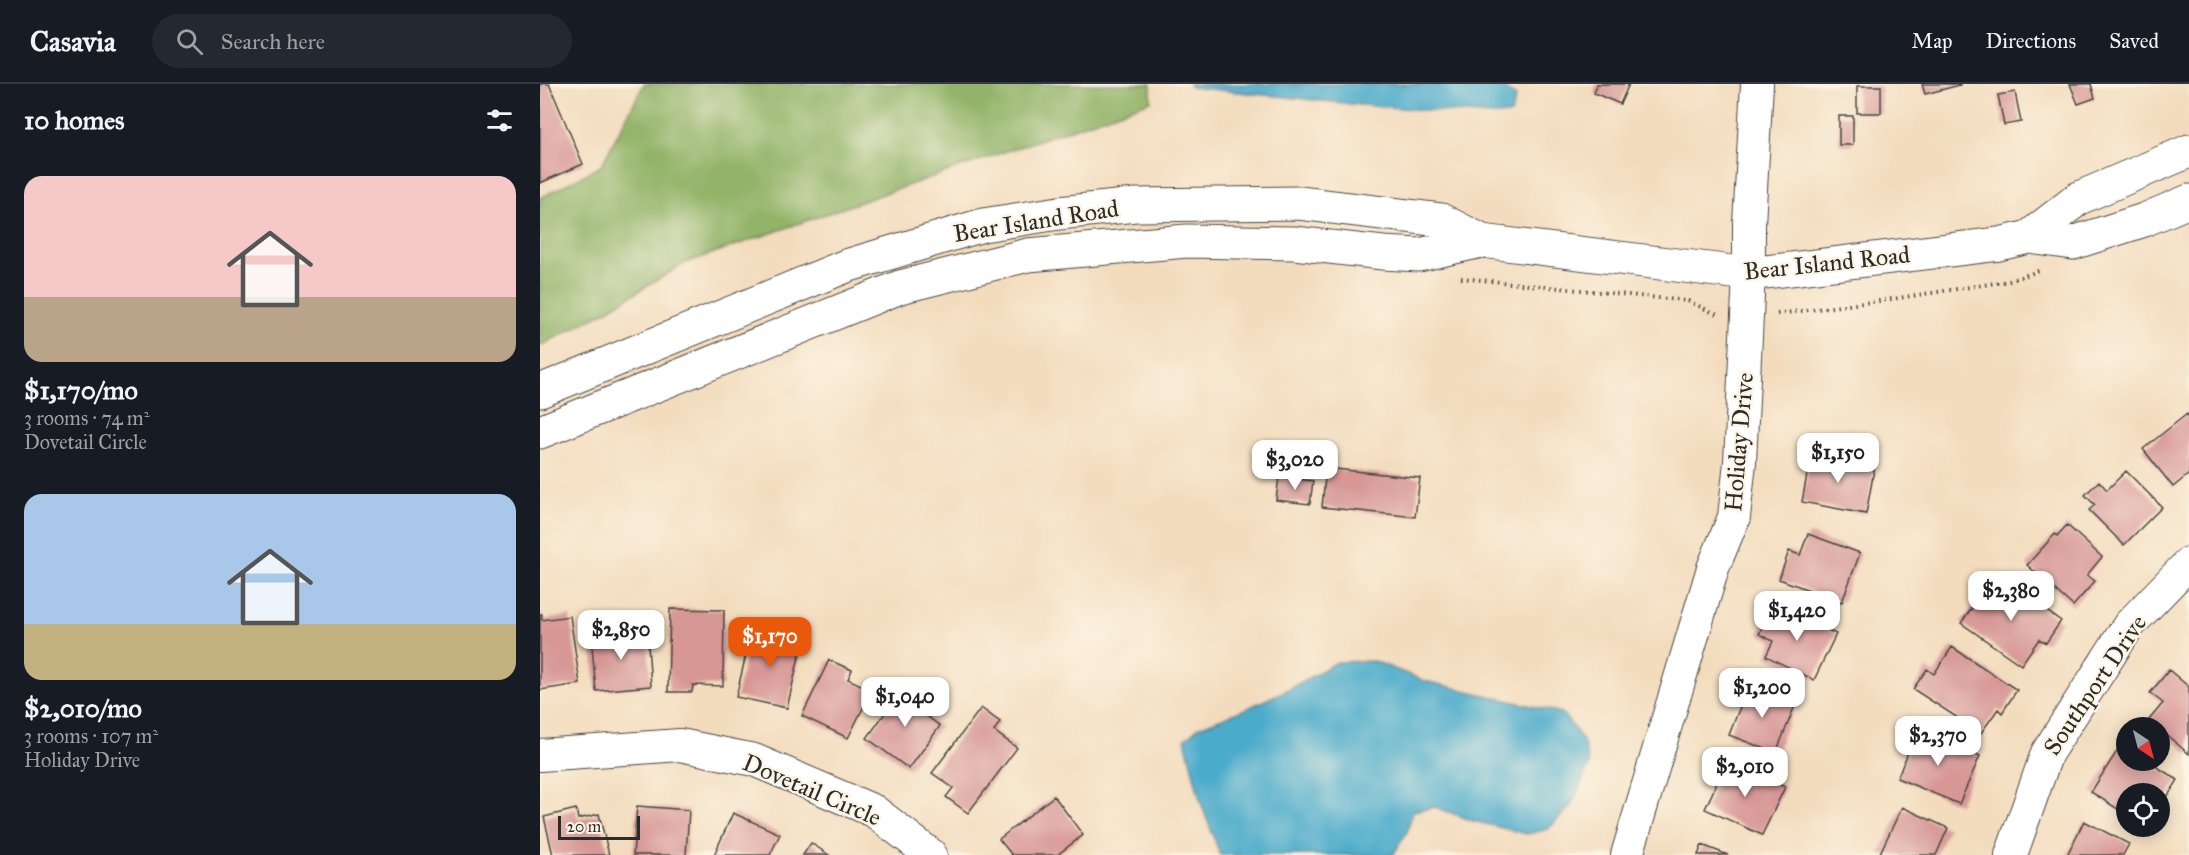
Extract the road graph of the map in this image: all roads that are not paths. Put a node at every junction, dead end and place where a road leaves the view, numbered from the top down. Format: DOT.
graph roads {
  1 [pos="1757,84"];
  2 [pos="2189,152"];
  3 [pos="2189,201"];
  4 [pos="2029,237"];
  5 [pos="1482,241"];
  6 [pos="1749,274"];
  7 [pos="540,390"];
  8 [pos="540,432"];
  9 [pos="2189,563"];
  10 [pos="540,754"];
  11 [pos="931,855"];
  12 [pos="1627,855"];
  13 [pos="2011,855"];
  1 -- 6 [label="street, Holiday Drive"];
  2 -- 4 [label="street, Bear Island Road"];
  3 -- 4 [label="street, Bear Island Road"];
  4 -- 6 [label="street, Bear Island Road"];
  5 -- 6 [label="street, Bear Island Road"];
  5 -- 7 [label="street, Bear Island Road"];
  5 -- 8 [label="street, Bear Island Road"];
  6 -- 12 [label="street, Holiday Drive"];
  9 -- 13 [label="street, Southport Drive"];
  10 -- 11 [label="street, Dovetail Circle"];
}
